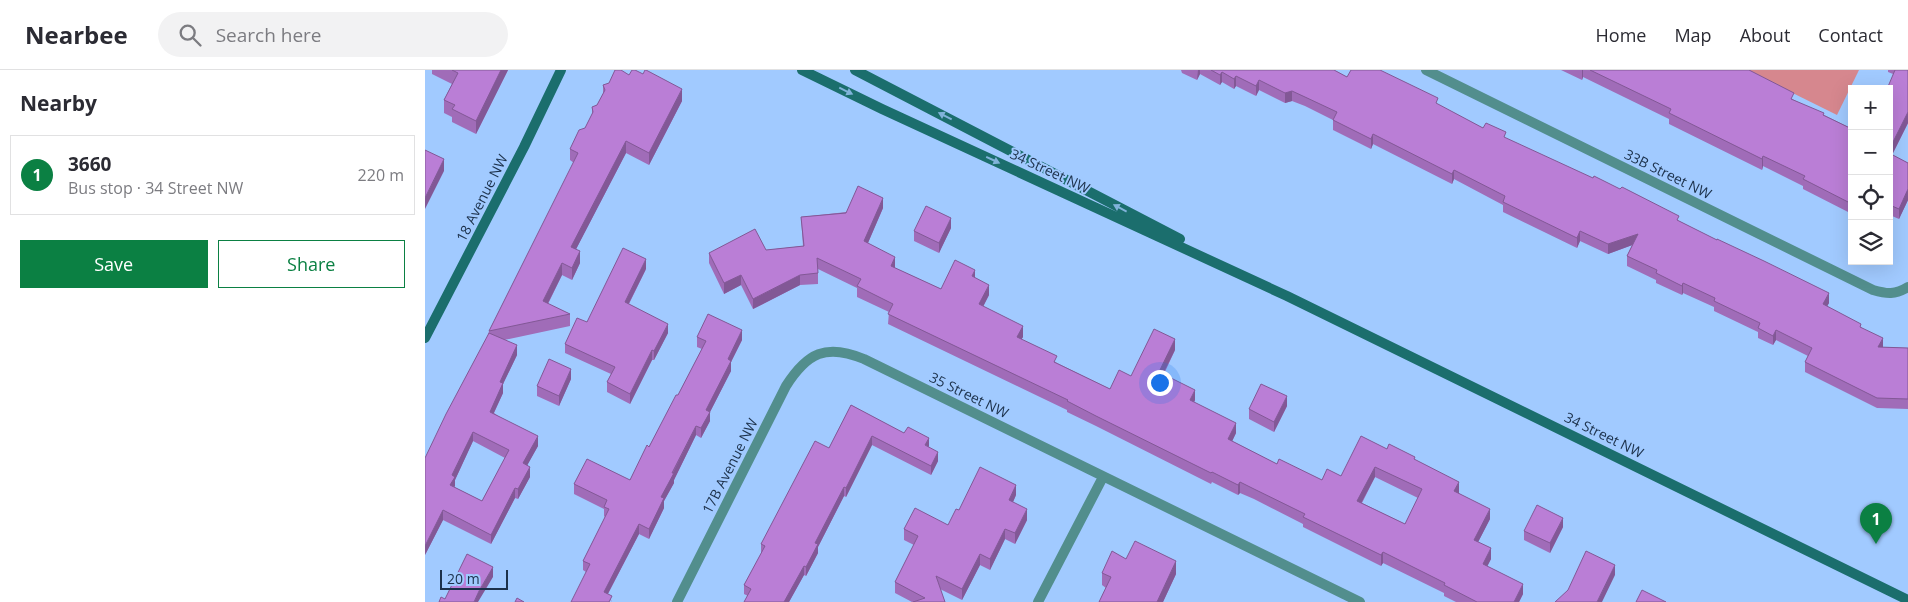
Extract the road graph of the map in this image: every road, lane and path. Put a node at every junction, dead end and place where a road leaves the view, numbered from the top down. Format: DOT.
graph roads {
  1 [pos="561,70"];
  2 [pos="802,70"];
  3 [pos="855,70"];
  4 [pos="1426,70"];
  5 [pos="1904,290"];
  6 [pos="1287,296"];
  7 [pos="425,338"];
  8 [pos="819,353"];
  9 [pos="1103,477"];
  10 [pos="1908,600"];
  11 [pos="677,602"];
  12 [pos="1038,602"];
  13 [pos="1359,602"];
  1 -- 7 [label="main road, 18 Avenue NW"];
  2 -- 6 [label="main road, 34 Street NW, one-way"];
  6 -- 3 [label="main road, 34 Street NW, one-way"];
  4 -- 5 [label="street, 33B Street NW"];
  6 -- 10 [label="main road, 34 Street NW"];
  8 -- 9 [label="street, 35 Street NW"];
  8 -- 11 [label="street, 17B Avenue NW"];
  9 -- 12 [label="street"];
  9 -- 13 [label="street, 35 Street NW"];
}
